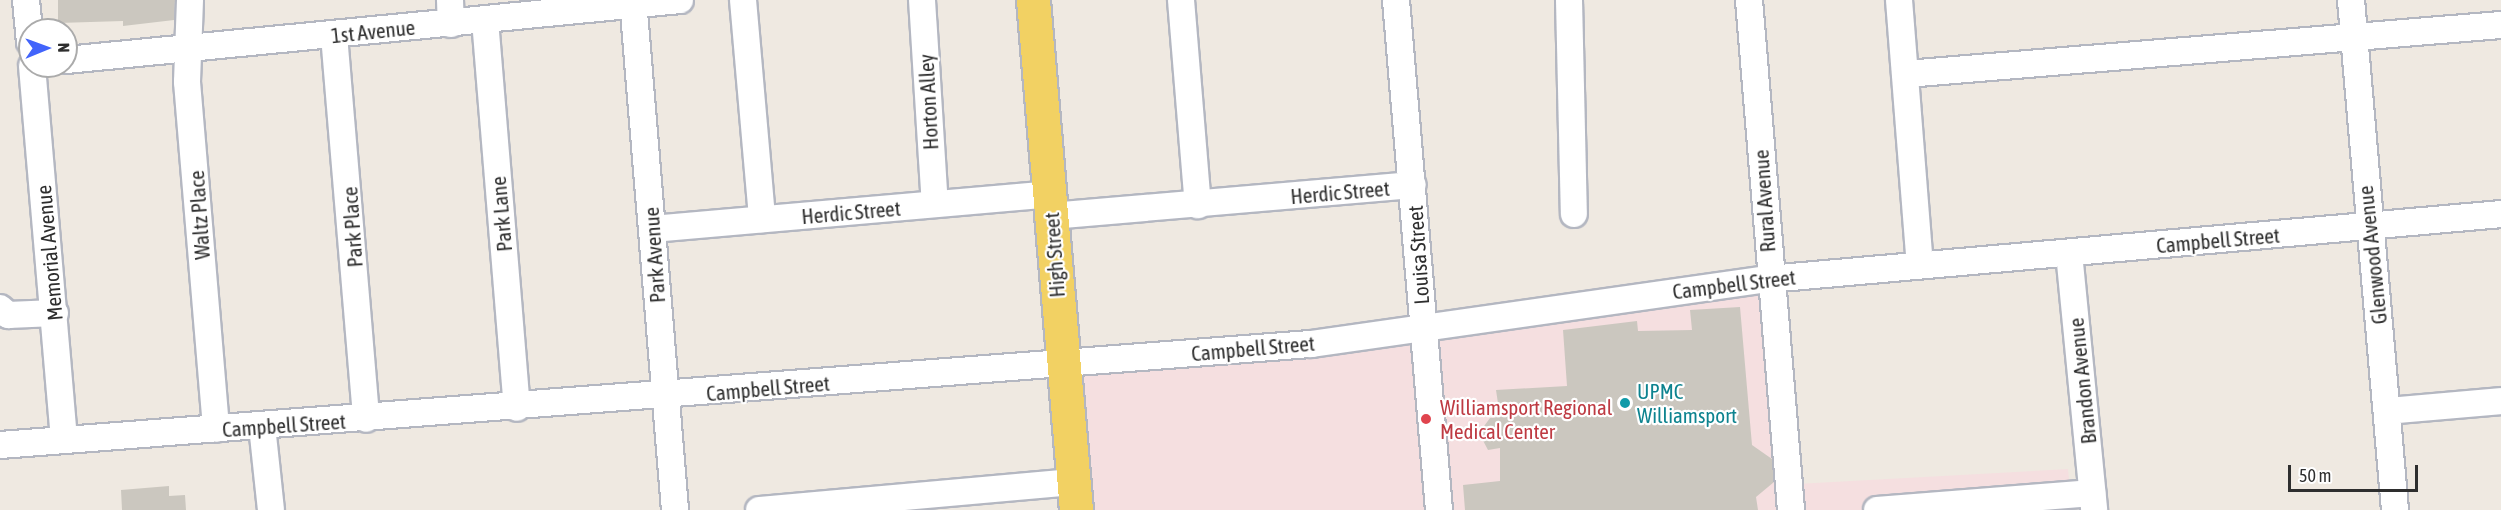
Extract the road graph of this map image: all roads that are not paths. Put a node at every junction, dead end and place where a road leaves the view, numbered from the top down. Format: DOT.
graph roads {
  1 [pos="26,0"];
  2 [pos="190,0"];
  3 [pos="680,0"];
  4 [pos="743,0"];
  5 [pos="922,0"];
  6 [pos="1034,0"];
  7 [pos="1181,0"];
  8 [pos="1396,0"];
  9 [pos="1569,0"];
  10 [pos="1749,0"];
  11 [pos="1899,0"];
  12 [pos="2351,0"];
  13 [pos="633,2"];
  14 [pos="451,12"];
  15 [pos="28,18"];
  16 [pos="485,20"];
  17 [pos="2501,25"];
  18 [pos="334,35"];
  19 [pos="2354,41"];
  20 [pos="188,48"];
  21 [pos="78,59"];
  22 [pos="1906,74"];
  23 [pos="33,78"];
  24 [pos="1413,185"];
  25 [pos="935,204"];
  26 [pos="1050,205"];
  27 [pos="1198,205"];
  28 [pos="1574,214"];
  29 [pos="2501,214"];
  30 [pos="762,219"];
  31 [pos="2367,227"];
  32 [pos="652,229"];
  33 [pos="2069,253"];
  34 [pos="1920,265"];
  35 [pos="1769,279"];
  36 [pos="0,309"];
  37 [pos="55,313"];
  38 [pos="1424,331"];
  39 [pos="1061,364"];
  40 [pos="665,397"];
  41 [pos="2501,401"];
  42 [pos="517,408"];
  43 [pos="2387,411"];
  44 [pos="366,418"];
  45 [pos="262,426"];
  46 [pos="216,429"];
  47 [pos="64,440"];
  48 [pos="0,445"];
  49 [pos="1075,496"];
  50 [pos="2093,502"];
  51 [pos="271,510"];
  52 [pos="675,510"];
  53 [pos="759,510"];
  54 [pos="1439,510"];
  55 [pos="1791,510"];
  56 [pos="1877,510"];
  57 [pos="2395,510"];
  1 -- 15 [label="street"];
  2 -- 20 [label="street, Waltz Place"];
  3 -- 13 [label="street, 1st Avenue"];
  4 -- 30 [label="street"];
  5 -- 25 [label="street, Horton Alley"];
  6 -- 26 [label="main road, High Street"];
  7 -- 27 [label="street"];
  8 -- 24 [label="street, Louisa Street"];
  9 -- 28 [label="street"];
  10 -- 35 [label="street, Rural Avenue"];
  11 -- 22 [label="street"];
  12 -- 19 [label="street, Glenwood Avenue"];
  13 -- 16 [label="street, 1st Avenue"];
  13 -- 32 [label="street, Park Avenue"];
  14 -- 16 [label="street, 1st Avenue"];
  14 -- 18 [label="street, 1st Avenue"];
  16 -- 42 [label="street, Park Lane"];
  17 -- 19 [label="street"];
  18 -- 20 [label="street, 1st Avenue"];
  18 -- 44 [label="street, Park Place"];
  19 -- 22 [label="street"];
  19 -- 31 [label="street, Glenwood Avenue"];
  20 -- 21 [label="street, 1st Avenue"];
  20 -- 46 [label="street, Waltz Place"];
  22 -- 34 [label="street"];
  23 -- 37 [label="street, Memorial Avenue"];
  24 -- 27 [label="street, Herdic Street"];
  24 -- 38 [label="street, Louisa Street"];
  25 -- 26 [label="street, Herdic Street"];
  25 -- 30 [label="street, Herdic Street"];
  26 -- 27 [label="street, Herdic Street"];
  26 -- 39 [label="main road, High Street"];
  29 -- 31 [label="street, Campbell Street"];
  30 -- 32 [label="street, Herdic Street"];
  31 -- 33 [label="street, Campbell Street"];
  31 -- 43 [label="street, Glenwood Avenue"];
  32 -- 40 [label="street, Park Avenue"];
  33 -- 34 [label="street, Campbell Street"];
  33 -- 50 [label="street, Brandon Avenue"];
  34 -- 35 [label="street, Campbell Street"];
  35 -- 38 [label="street, Campbell Street"];
  35 -- 55 [label="street, Rural Avenue"];
  36 -- 37 [label="street"];
  37 -- 47 [label="street, Memorial Avenue"];
  38 -- 39 [label="street, Campbell Street"];
  38 -- 54 [label="street, Louisa Street"];
  39 -- 40 [label="street, Campbell Street"];
  39 -- 49 [label="main road, High Street"];
  40 -- 42 [label="street, Campbell Street"];
  40 -- 52 [label="street, Park Avenue"];
  41 -- 43 [label="street"];
  42 -- 44 [label="street, Campbell Street"];
  43 -- 57 [label="street, Glenwood Avenue"];
  44 -- 45 [label="street, Campbell Street"];
  45 -- 46 [label="street, Campbell Street"];
  45 -- 51 [label="street"];
  46 -- 47 [label="street, Campbell Street"];
  47 -- 48 [label="street, Campbell Street"];
  49 -- 53 [label="street"];
  50 -- 56 [label="street"];
}
